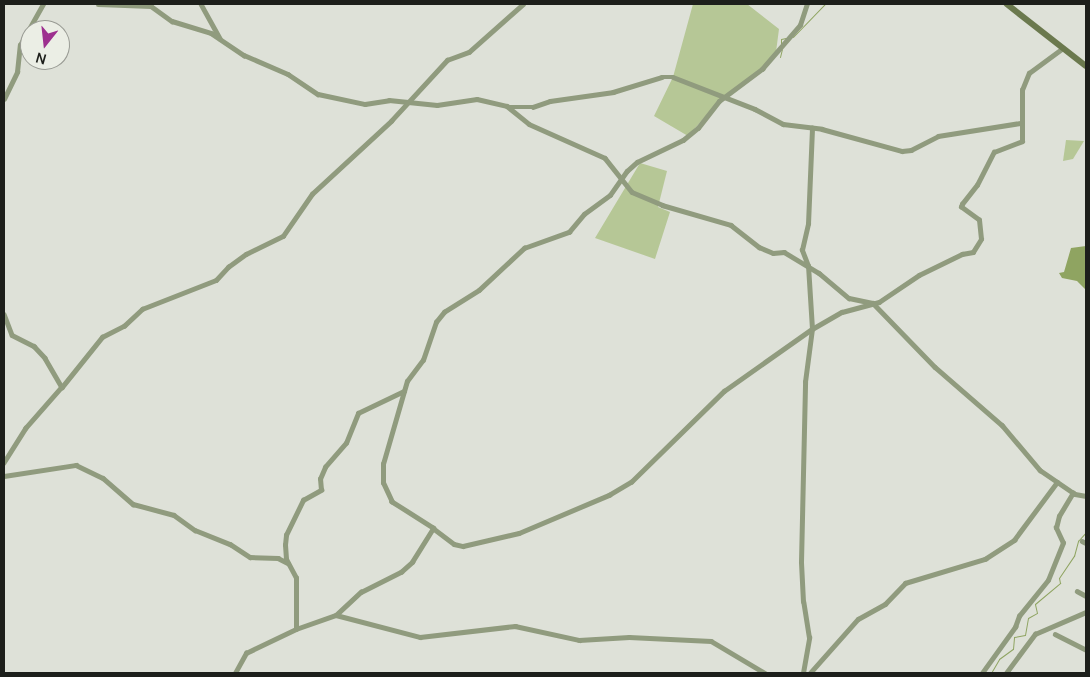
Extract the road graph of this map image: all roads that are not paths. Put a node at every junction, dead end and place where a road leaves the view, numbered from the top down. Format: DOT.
graph roads {
  1 [pos="44,4"];
  2 [pos="98,4"];
  3 [pos="201,4"];
  4 [pos="523,4"];
  5 [pos="807,4"];
  6 [pos="1007,4"];
  7 [pos="220,38"];
  8 [pos="1063,48"];
  9 [pos="1086,66"];
  10 [pos="4,98"];
  11 [pos="724,98"];
  12 [pos="408,102"];
  13 [pos="507,106"];
  14 [pos="1020,123"];
  15 [pos="812,128"];
  16 [pos="622,178"];
  17 [pos="808,266"];
  18 [pos="873,303"];
  19 [pos="4,314"];
  20 [pos="812,329"];
  21 [pos="62,387"];
  22 [pos="404,391"];
  23 [pos="4,463"];
  24 [pos="4,476"];
  25 [pos="1057,482"];
  26 [pos="1073,493"];
  27 [pos="1086,496"];
  28 [pos="433,528"];
  29 [pos="290,563"];
  30 [pos="1077,591"];
  31 [pos="1086,596"];
  32 [pos="1086,612"];
  33 [pos="336,616"];
  34 [pos="296,629"];
  35 [pos="1055,634"];
  36 [pos="1086,650"];
  37 [pos="236,673"];
  38 [pos="765,673"];
  39 [pos="803,673"];
  40 [pos="810,673"];
  41 [pos="982,673"];
  42 [pos="1006,673"];
  1 -- 10 [label="street"];
  2 -- 7 [label="street"];
  3 -- 7 [label="street"];
  4 -- 12 [label="street"];
  5 -- 11 [label="street"];
  6 -- 8 [label="street"];
  7 -- 12 [label="street"];
  8 -- 9 [label="street"];
  8 -- 14 [label="street"];
  11 -- 13 [label="street"];
  11 -- 15 [label="street"];
  11 -- 16 [label="street"];
  12 -- 13 [label="street"];
  12 -- 21 [label="street"];
  13 -- 16 [label="street"];
  14 -- 15 [label="street"];
  14 -- 18 [label="street"];
  15 -- 17 [label="street"];
  16 -- 17 [label="street"];
  16 -- 22 [label="street"];
  17 -- 18 [label="street"];
  17 -- 20 [label="street"];
  18 -- 20 [label="street"];
  18 -- 25 [label="street"];
  19 -- 21 [label="street"];
  20 -- 28 [label="street"];
  20 -- 39 [label="street"];
  21 -- 23 [label="street"];
  22 -- 28 [label="street"];
  22 -- 29 [label="street"];
  24 -- 29 [label="street"];
  25 -- 26 [label="street"];
  25 -- 40 [label="street"];
  26 -- 27 [label="street"];
  26 -- 41 [label="street"];
  28 -- 33 [label="street"];
  29 -- 34 [label="street"];
  30 -- 31 [label="street"];
  32 -- 42 [label="street"];
  33 -- 34 [label="street"];
  33 -- 38 [label="street"];
  34 -- 37 [label="street"];
  35 -- 36 [label="street"];
}
